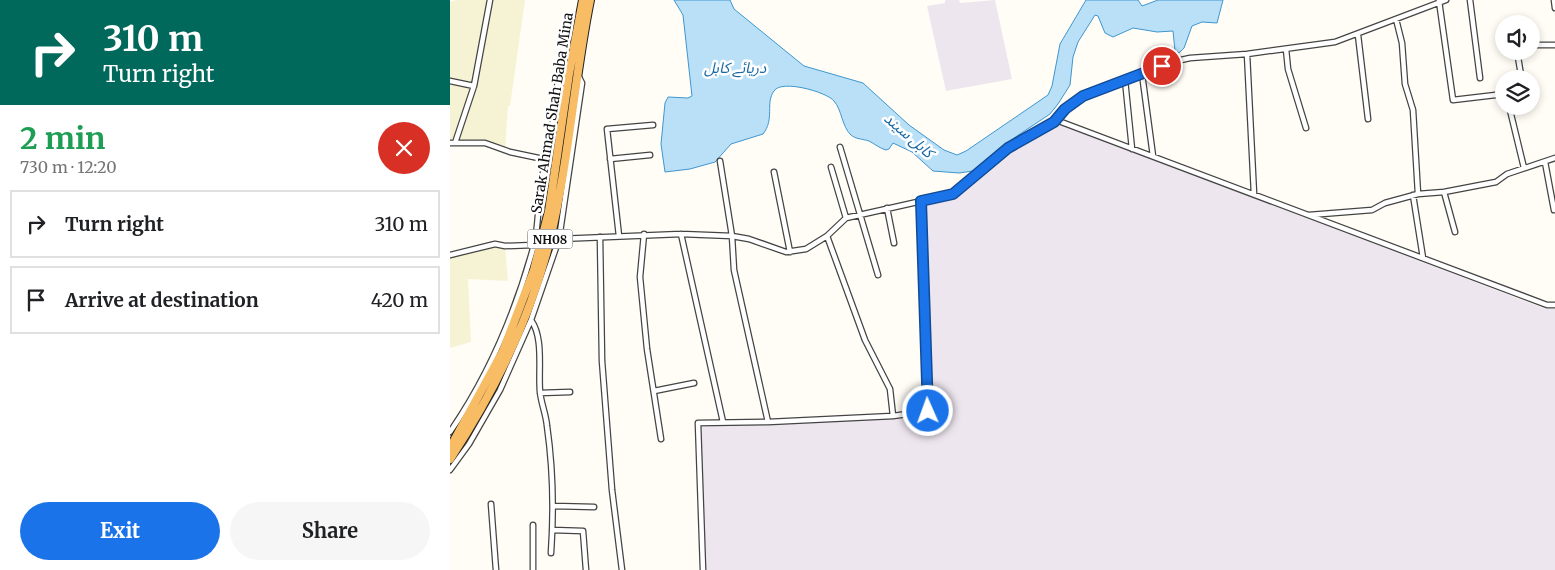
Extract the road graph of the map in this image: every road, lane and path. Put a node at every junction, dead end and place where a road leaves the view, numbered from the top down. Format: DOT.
graph roads {
  1 [pos="490,0"];
  2 [pos="583,0"];
  3 [pos="590,0"];
  4 [pos="1446,0"];
  5 [pos="1470,0"];
  6 [pos="1554,0"];
  7 [pos="1439,1"];
  8 [pos="1555,8"];
  9 [pos="1396,19"];
  10 [pos="1358,35"];
  11 [pos="1540,45"];
  12 [pos="1555,45"];
  13 [pos="1286,49"];
  14 [pos="1247,54"];
  15 [pos="573,74"];
  16 [pos="1142,74"];
  17 [pos="1480,78"];
  18 [pos="1125,80"];
  19 [pos="450,81"];
  20 [pos="474,86"];
  21 [pos="1495,95"];
  22 [pos="1511,115"];
  23 [pos="1056,120"];
  24 [pos="1368,120"];
  25 [pos="653,124"];
  26 [pos="1306,128"];
  27 [pos="453,143"];
  28 [pos="840,146"];
  29 [pos="1132,148"];
  30 [pos="650,155"];
  31 [pos="1153,156"];
  32 [pos="1555,158"];
  33 [pos="610,159"];
  34 [pos="548,160"];
  35 [pos="720,161"];
  36 [pos="1545,162"];
  37 [pos="831,167"];
  38 [pos="1524,168"];
  39 [pos="774,172"];
  40 [pos="1444,192"];
  41 [pos="1254,194"];
  42 [pos="1418,194"];
  43 [pos="1413,195"];
  44 [pos="921,201"];
  45 [pos="887,208"];
  46 [pos="1554,210"];
  47 [pos="859,214"];
  48 [pos="1308,215"];
  49 [pos="846,218"];
  50 [pos="1455,232"];
  51 [pos="644,234"];
  52 [pos="681,234"];
  53 [pos="619,236"];
  54 [pos="732,236"];
  55 [pos="826,236"];
  56 [pos="600,237"];
  57 [pos="559,239"];
  58 [pos="894,242"];
  59 [pos="534,245"];
  60 [pos="790,252"];
  61 [pos="450,255"];
  62 [pos="1424,258"];
  63 [pos="878,275"];
  64 [pos="534,302"];
  65 [pos="518,304"];
  66 [pos="1555,305"];
  67 [pos="531,320"];
  68 [pos="506,336"];
  69 [pos="694,383"];
  70 [pos="654,391"];
  71 [pos="570,392"];
  72 [pos="540,394"];
  73 [pos="893,416"];
  74 [pos="723,422"];
  75 [pos="768,422"];
  76 [pos="451,429"];
  77 [pos="661,439"];
  78 [pos="450,448"];
  79 [pos="450,460"];
  80 [pos="450,470"];
  81 [pos="491,504"];
  82 [pos="554,506"];
  83 [pos="594,508"];
  84 [pos="533,525"];
  85 [pos="552,530"];
  86 [pos="551,553"];
  87 [pos="496,570"];
  88 [pos="533,570"];
  89 [pos="586,570"];
  90 [pos="622,570"];
  91 [pos="703,570"];
  1 -- 20 [label="street"];
  2 -- 15 [label="highway, Sarak Ahmad Shah Baba Mina / NH08"];
  3 -- 15 [label="highway, NH08"];
  4 -- 7 [label="street"];
  5 -- 17 [label="street"];
  6 -- 8 [label="street"];
  7 -- 9 [label="street"];
  7 -- 21 [label="street"];
  9 -- 10 [label="street"];
  9 -- 42 [label="street"];
  10 -- 13 [label="street"];
  10 -- 24 [label="street"];
  11 -- 12 [label="street"];
  13 -- 14 [label="street"];
  13 -- 26 [label="street"];
  14 -- 16 [label="street"];
  14 -- 41 [label="street"];
  15 -- 34 [label="street"];
  15 -- 57 [label="street"];
  15 -- 64 [label="highway, NH08"];
  15 -- 65 [label="highway, Sarak Ahmad Shah Baba Mina / NH08"];
  16 -- 18 [label="street"];
  16 -- 31 [label="street"];
  18 -- 23 [label="street"];
  18 -- 29 [label="street"];
  19 -- 20 [label="street"];
  20 -- 27 [label="street"];
  22 -- 38 [label="street"];
  23 -- 29 [label="street"];
  23 -- 44 [label="street"];
  25 -- 33 [label="street"];
  27 -- 34 [label="street"];
  28 -- 47 [label="street"];
  29 -- 31 [label="street"];
  30 -- 33 [label="street"];
  31 -- 41 [label="street"];
  32 -- 36 [label="street"];
  33 -- 53 [label="street"];
  34 -- 59 [label="street"];
  35 -- 54 [label="street"];
  36 -- 38 [label="street"];
  36 -- 46 [label="street"];
  37 -- 49 [label="street"];
  38 -- 40 [label="street"];
  39 -- 60 [label="street"];
  40 -- 42 [label="street"];
  40 -- 50 [label="street"];
  41 -- 48 [label="street"];
  42 -- 43 [label="street"];
  43 -- 48 [label="street"];
  43 -- 62 [label="street"];
  44 -- 45 [label="street"];
  44 -- 73 [label="street"];
  45 -- 47 [label="street"];
  45 -- 58 [label="street"];
  47 -- 49 [label="street"];
  47 -- 63 [label="street"];
  48 -- 62 [label="street"];
  49 -- 55 [label="street"];
  51 -- 52 [label="street"];
  51 -- 53 [label="street"];
  51 -- 70 [label="street"];
  52 -- 54 [label="street"];
  52 -- 74 [label="street"];
  53 -- 56 [label="street"];
  54 -- 60 [label="street"];
  54 -- 75 [label="street"];
  55 -- 60 [label="street"];
  55 -- 73 [label="street"];
  56 -- 57 [label="street"];
  56 -- 90 [label="street"];
  57 -- 64 [label="street"];
  59 -- 61 [label="street"];
  59 -- 65 [label="street"];
  62 -- 66 [label="street"];
  64 -- 67 [label="street"];
  64 -- 79 [label="highway, NH08"];
  65 -- 68 [label="highway, Sarak Ahmad Shah Baba Mina / NH08"];
  67 -- 72 [label="street"];
  67 -- 80 [label="street"];
  68 -- 76 [label="street"];
  68 -- 78 [label="highway, Sarak Ahmad Shah Baba Mina / NH08"];
  69 -- 70 [label="street"];
  70 -- 77 [label="street"];
  71 -- 72 [label="street"];
  72 -- 82 [label="street"];
  73 -- 75 [label="street"];
  74 -- 75 [label="street"];
  74 -- 91 [label="street"];
  81 -- 87 [label="street"];
  82 -- 83 [label="street"];
  82 -- 85 [label="street"];
  84 -- 88 [label="street"];
  85 -- 86 [label="street"];
  85 -- 89 [label="street"];
}
